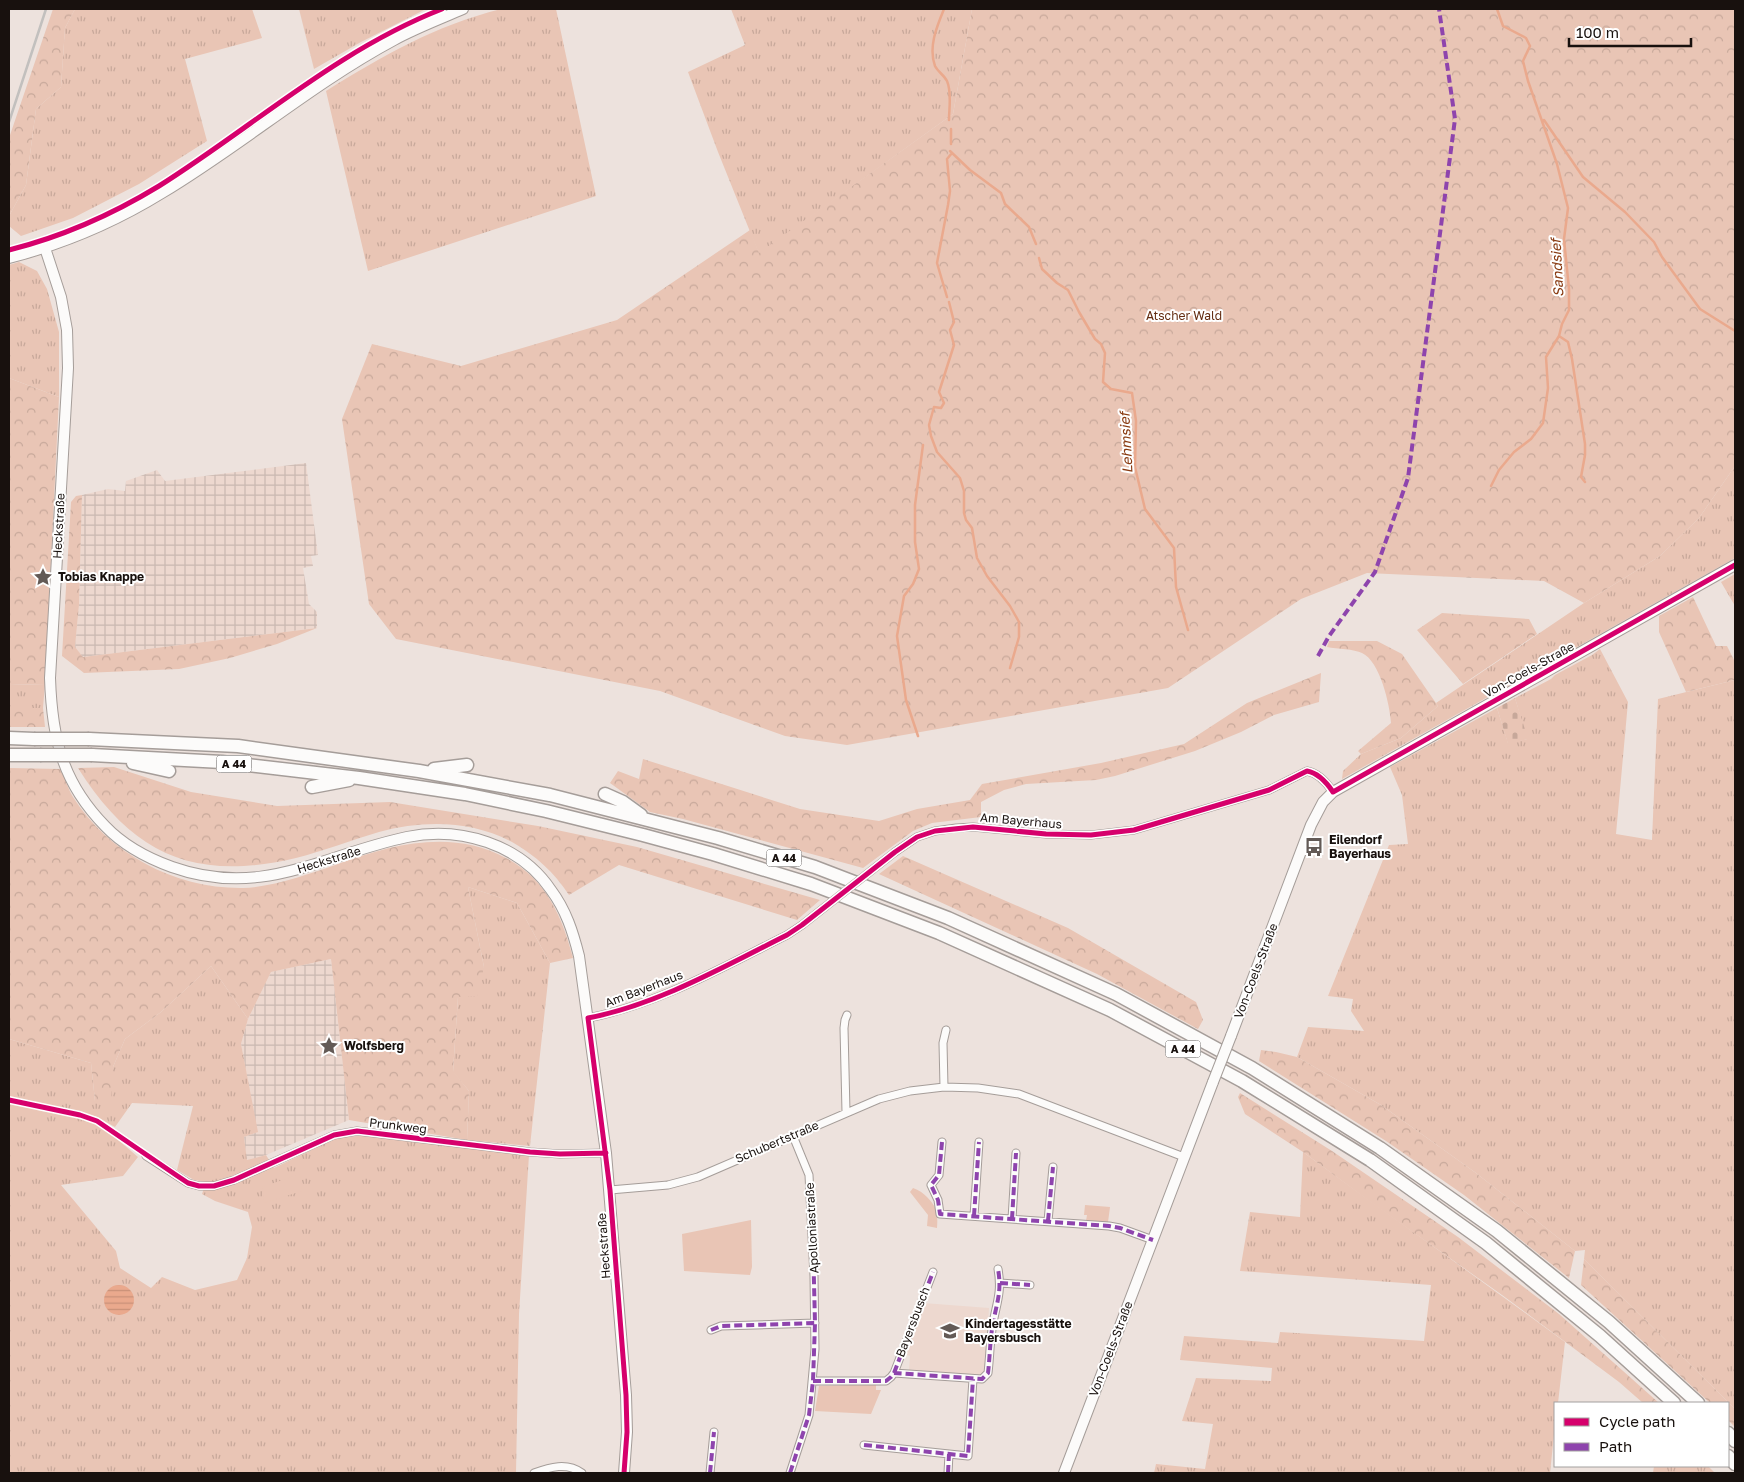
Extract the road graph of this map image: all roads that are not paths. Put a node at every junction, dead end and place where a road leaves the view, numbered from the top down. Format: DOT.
graph roads {
  1 [pos="463,9"];
  2 [pos="45,248"];
  3 [pos="9,258"];
  4 [pos="1735,565"];
  5 [pos="9,738"];
  6 [pos="9,755"];
  7 [pos="108,756"];
  8 [pos="467,765"];
  9 [pos="169,771"];
  10 [pos="420,771"];
  11 [pos="359,778"];
  12 [pos="312,788"];
  13 [pos="1333,792"];
  14 [pos="605,794"];
  15 [pos="647,819"];
  16 [pos="847,1015"];
  17 [pos="588,1018"];
  18 [pos="946,1030"];
  19 [pos="944,1087"];
  20 [pos="846,1112"];
  21 [pos="793,1136"];
  22 [pos="942,1142"];
  23 [pos="979,1142"];
  24 [pos="606,1153"];
  25 [pos="1016,1153"];
  26 [pos="146,1156"];
  27 [pos="1184,1157"];
  28 [pos="1053,1167"];
  29 [pos="610,1190"];
  30 [pos="974,1216"];
  31 [pos="1012,1219"];
  32 [pos="1048,1221"];
  33 [pos="1153,1240"];
  34 [pos="998,1269"];
  35 [pos="933,1272"];
  36 [pos="1000,1282"];
  37 [pos="1030,1285"];
  38 [pos="815,1322"];
  39 [pos="711,1330"];
  40 [pos="894,1373"];
  41 [pos="973,1379"];
  42 [pos="813,1381"];
  43 [pos="1673,1402"];
  44 [pos="1697,1402"];
  45 [pos="714,1432"];
  46 [pos="864,1445"];
  47 [pos="950,1454"];
  48 [pos="534,1473"];
  49 [pos="582,1473"];
  50 [pos="624,1473"];
  51 [pos="710,1473"];
  52 [pos="790,1473"];
  53 [pos="948,1473"];
  54 [pos="1064,1473"];
  1 -- 2 [label="main road"];
  2 -- 3 [label="main road"];
  2 -- 17 [label="main road, Heckstraße"];
  4 -- 13 [label="main road, Von-Coels-Straße"];
  5 -- 10 [label="highway, A 44, bridge"];
  6 -- 7 [label="highway, A 44, bridge"];
  7 -- 9 [label="highway"];
  7 -- 11 [label="highway, A 44"];
  8 -- 10 [label="highway"];
  10 -- 15 [label="highway, A 44"];
  11 -- 12 [label="highway"];
  11 -- 43 [label="highway, A 44"];
  13 -- 17 [label="street, Am Bayerhaus, bridge"];
  13 -- 27 [label="main road, Von-Coels-Straße, bridge"];
  14 -- 15 [label="highway"];
  15 -- 44 [label="highway, A 44"];
  16 -- 20 [label="street"];
  17 -- 24 [label="main road, Heckstraße"];
  18 -- 19 [label="street"];
  19 -- 20 [label="street, Schubertstraße"];
  19 -- 27 [label="street, Schubertstraße"];
  20 -- 21 [label="street, Schubertstraße"];
  21 -- 29 [label="street, Schubertstraße"];
  21 -- 38 [label="street, Apolloniastraße"];
  22 -- 30 [label="street"];
  23 -- 30 [label="street"];
  24 -- 26 [label="street, Prunkweg"];
  24 -- 29 [label="main road, Heckstraße"];
  25 -- 31 [label="street"];
  27 -- 33 [label="main road, Von-Coels-Straße"];
  28 -- 32 [label="street"];
  29 -- 50 [label="main road, Heckstraße"];
  30 -- 31 [label="street"];
  31 -- 32 [label="street"];
  32 -- 33 [label="street"];
  33 -- 54 [label="main road, Von-Coels-Straße"];
  34 -- 36 [label="street"];
  35 -- 40 [label="street, Bayersbusch"];
  36 -- 37 [label="street"];
  36 -- 41 [label="street"];
  38 -- 39 [label="street"];
  38 -- 42 [label="street, Apolloniastraße"];
  40 -- 41 [label="street"];
  40 -- 42 [label="street"];
  41 -- 47 [label="street"];
  42 -- 52 [label="street, Apolloniastraße"];
  45 -- 51 [label="street"];
  46 -- 47 [label="street"];
  47 -- 53 [label="street"];
  48 -- 49 [label="street"];
}
